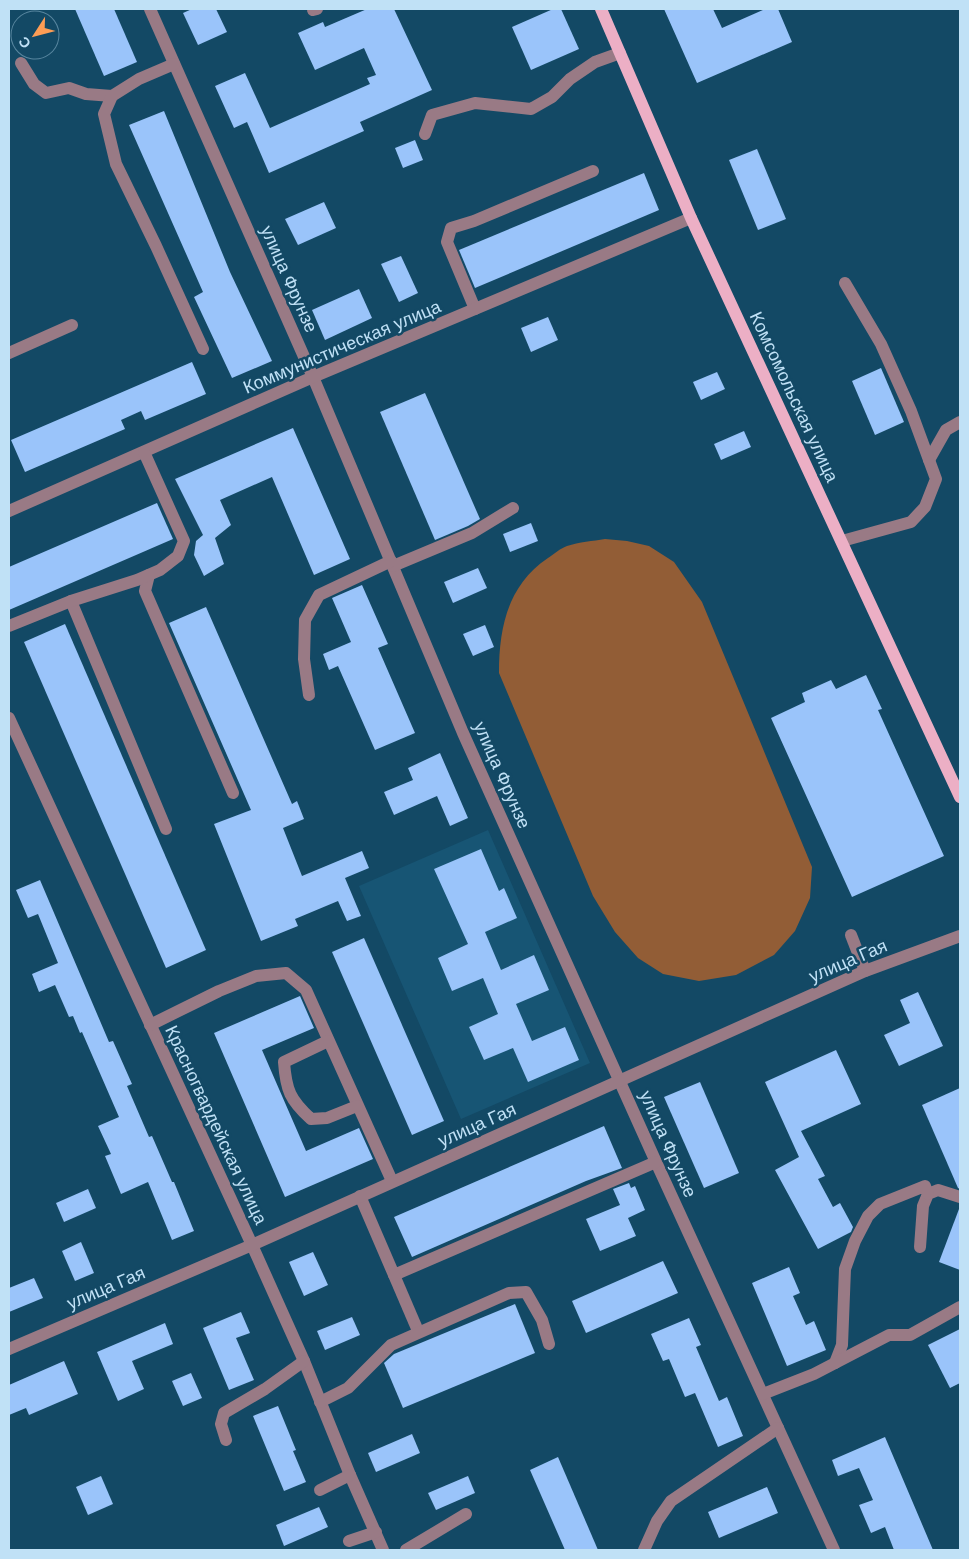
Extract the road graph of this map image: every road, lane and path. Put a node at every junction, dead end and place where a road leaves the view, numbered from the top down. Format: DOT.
graph roads {
  1 [pos="150,9"];
  2 [pos="601,9"];
  3 [pos="620,53"];
  4 [pos="21,63"];
  5 [pos="174,64"];
  6 [pos="112,96"];
  7 [pos="426,134"];
  8 [pos="593,171"];
  9 [pos="691,218"];
  10 [pos="844,283"];
  11 [pos="475,309"];
  12 [pos="72,325"];
  13 [pos="203,350"];
  14 [pos="9,353"];
  15 [pos="313,377"];
  16 [pos="960,422"];
  17 [pos="144,452"];
  18 [pos="929,460"];
  19 [pos="513,508"];
  20 [pos="9,512"];
  21 [pos="842,541"];
  22 [pos="392,563"];
  23 [pos="149,574"];
  24 [pos="72,601"];
  25 [pos="9,626"];
  26 [pos="309,695"];
  27 [pos="9,718"];
  28 [pos="233,793"];
  29 [pos="960,797"];
  30 [pos="166,828"];
  31 [pos="850,935"];
  32 [pos="960,936"];
  33 [pos="865,971"];
  34 [pos="150,1025"];
  35 [pos="328,1041"];
  36 [pos="620,1080"];
  37 [pos="357,1106"];
  38 [pos="656,1162"];
  39 [pos="392,1182"];
  40 [pos="928,1194"];
  41 [pos="360,1196"];
  42 [pos="960,1196"];
  43 [pos="252,1245"];
  44 [pos="920,1247"];
  45 [pos="394,1275"];
  46 [pos="960,1307"];
  47 [pos="418,1331"];
  48 [pos="549,1344"];
  49 [pos="9,1349"];
  50 [pos="304,1361"];
  51 [pos="835,1363"];
  52 [pos="763,1394"];
  53 [pos="320,1402"];
  54 [pos="778,1428"];
  55 [pos="226,1440"];
  56 [pos="350,1475"];
  57 [pos="320,1490"];
  58 [pos="466,1514"];
  59 [pos="376,1532"];
  60 [pos="349,1541"];
  61 [pos="383,1550"];
  62 [pos="406,1550"];
  63 [pos="644,1550"];
  64 [pos="834,1550"];
  1 -- 5 [label="street, улица Фрунзе"];
  2 -- 3 [label="main road, Комсомольская улица"];
  3 -- 7 [label="street"];
  3 -- 9 [label="main road, Комсомольская улица"];
  4 -- 6 [label="street"];
  5 -- 6 [label="street"];
  5 -- 15 [label="street, улица Фрунзе"];
  6 -- 13 [label="street"];
  8 -- 11 [label="street"];
  9 -- 11 [label="street, Коммунистическая улица"];
  9 -- 21 [label="main road, Комсомольская улица"];
  10 -- 18 [label="street"];
  11 -- 15 [label="street, Коммунистическая улица"];
  12 -- 14 [label="street"];
  15 -- 17 [label="street, Коммунистическая улица"];
  15 -- 22 [label="street, улица Фрунзе"];
  16 -- 18 [label="street"];
  17 -- 20 [label="street, Коммунистическая улица"];
  17 -- 23 [label="street"];
  18 -- 21 [label="street"];
  19 -- 22 [label="street"];
  21 -- 29 [label="main road, Комсомольская улица"];
  22 -- 26 [label="street"];
  22 -- 36 [label="street, улица Фрунзе"];
  23 -- 24 [label="street"];
  23 -- 28 [label="street"];
  24 -- 25 [label="street"];
  24 -- 30 [label="street"];
  27 -- 34 [label="street, Красногвардейская улица"];
  31 -- 33 [label="street"];
  32 -- 33 [label="street, улица Гая"];
  33 -- 36 [label="street, улица Гая"];
  34 -- 35 [label="street"];
  34 -- 43 [label="street, Красногвардейская улица"];
  35 -- 37 [label="street"];
  35 -- 37 [label="street"];
  36 -- 38 [label="street, улица Фрунзе"];
  36 -- 39 [label="street, улица Гая"];
  37 -- 39 [label="street"];
  38 -- 45 [label="street"];
  38 -- 52 [label="street, улица Фрунзе"];
  39 -- 41 [label="street, улица Гая"];
  40 -- 42 [label="street"];
  40 -- 44 [label="street"];
  40 -- 51 [label="street"];
  41 -- 43 [label="street, улица Гая"];
  41 -- 45 [label="street"];
  43 -- 49 [label="street, улица Гая"];
  43 -- 50 [label="street, Красногвардейская улица"];
  45 -- 47 [label="street"];
  46 -- 51 [label="street"];
  47 -- 48 [label="street"];
  47 -- 53 [label="street"];
  50 -- 53 [label="street, Красногвардейская улица"];
  50 -- 55 [label="street"];
  51 -- 52 [label="street"];
  52 -- 54 [label="street, улица Фрунзе"];
  53 -- 56 [label="street, Красногвардейская улица"];
  54 -- 63 [label="street"];
  54 -- 64 [label="street, улица Фрунзе"];
  56 -- 57 [label="street"];
  56 -- 59 [label="street, Красногвардейская улица"];
  58 -- 62 [label="street"];
  59 -- 60 [label="street"];
  59 -- 61 [label="street, Красногвардейская улица"];
}
